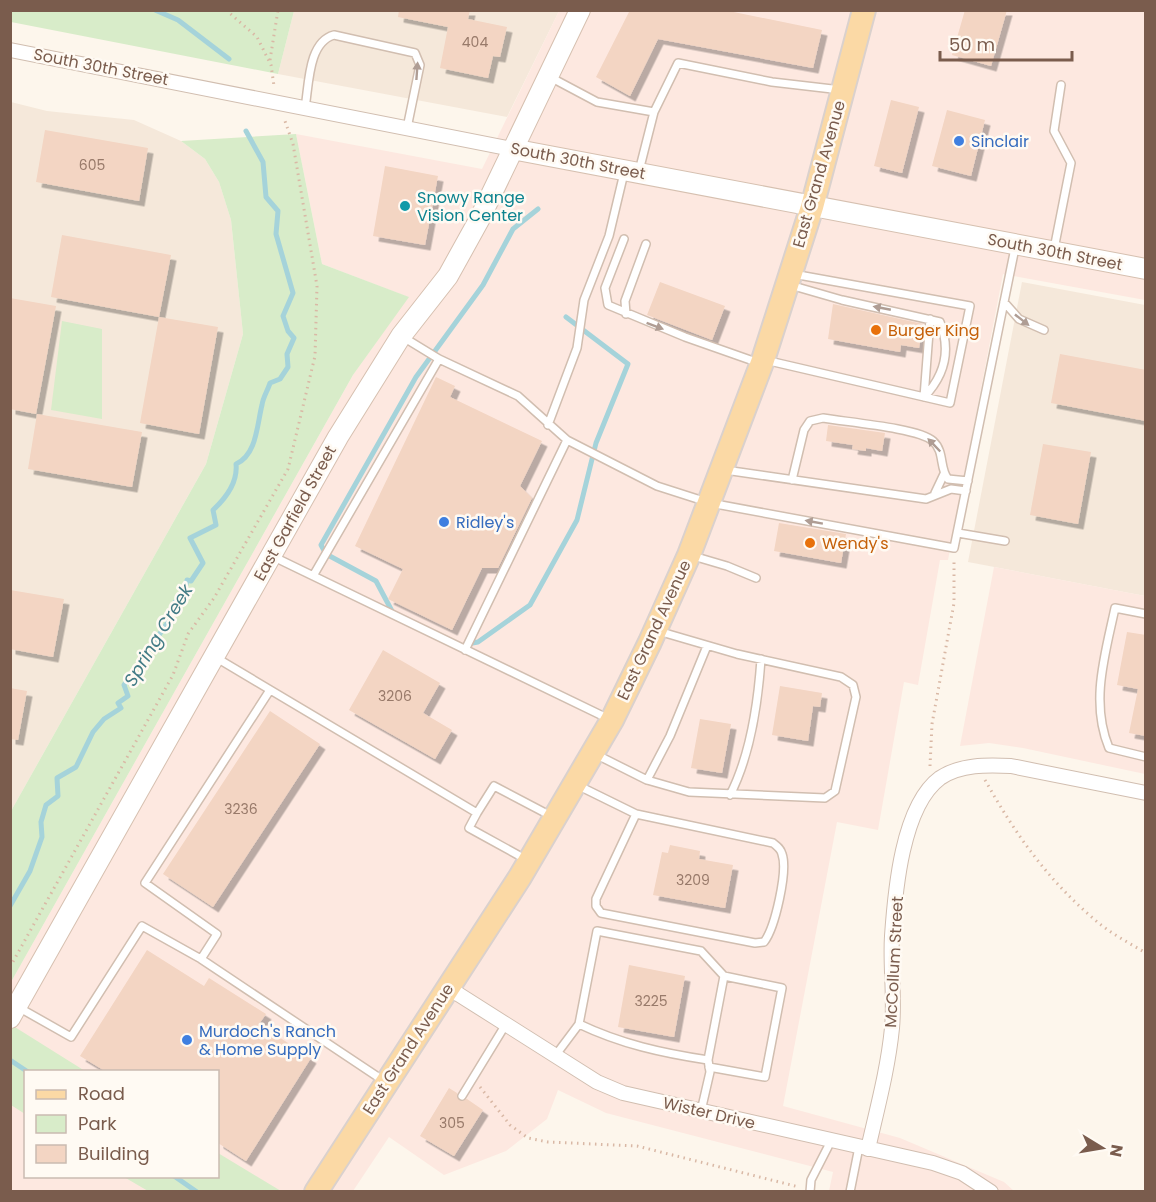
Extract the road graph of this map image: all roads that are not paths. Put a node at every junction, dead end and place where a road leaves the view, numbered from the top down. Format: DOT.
graph roads {
  1 [pos="580,10"];
  2 [pos="864,10"];
  3 [pos="10,50"];
  4 [pos="547,76"];
  5 [pos="1061,85"];
  6 [pos="843,90"];
  7 [pos="305,108"];
  8 [pos="654,112"];
  9 [pos="407,128"];
  10 [pos="512,149"];
  11 [pos="631,172"];
  12 [pos="812,207"];
  13 [pos="624,239"];
  14 [pos="645,244"];
  15 [pos="1016,245"];
  16 [pos="1053,252"];
  17 [pos="1146,269"];
  18 [pos="788,278"];
  19 [pos="1004,302"];
  20 [pos="626,314"];
  21 [pos="930,319"];
  22 [pos="1044,330"];
  23 [pos="401,336"];
  24 [pos="439,358"];
  25 [pos="762,362"];
  26 [pos="924,397"];
  27 [pos="548,425"];
  28 [pos="567,440"];
  29 [pos="722,469"];
  30 [pos="944,474"];
  31 [pos="792,480"];
  32 [pos="968,481"];
  33 [pos="966,491"];
  34 [pos="935,493"];
  35 [pos="710,503"];
  36 [pos="958,533"];
  37 [pos="1005,541"];
  38 [pos="689,555"];
  39 [pos="271,556"];
  40 [pos="313,576"];
  41 [pos="756,578"];
  42 [pos="1146,614"];
  43 [pos="656,630"];
  44 [pos="707,646"];
  45 [pos="465,651"];
  46 [pos="214,657"];
  47 [pos="761,659"];
  48 [pos="270,690"];
  49 [pos="612,720"];
  50 [pos="593,753"];
  51 [pos="1146,757"];
  52 [pos="647,780"];
  53 [pos="575,784"];
  54 [pos="1146,793"];
  55 [pos="730,795"];
  56 [pos="477,813"];
  57 [pos="636,814"];
  58 [pos="555,818"];
  59 [pos="529,861"];
  60 [pos="201,959"];
  61 [pos="724,976"];
  62 [pos="447,987"];
  63 [pos="14,1012"];
  64 [pos="506,1024"];
  65 [pos="579,1024"];
  66 [pos="555,1056"];
  67 [pos="709,1064"];
  68 [pos="386,1083"];
  69 [pos="462,1096"];
  70 [pos="701,1111"];
  71 [pos="831,1141"];
  72 [pos="864,1148"];
  73 [pos="316,1191"];
  74 [pos="810,1191"];
  75 [pos="850,1191"];
  76 [pos="991,1191"];
  1 -- 4 [label="street, East Garfield Street"];
  2 -- 6 [label="main road, East Grand Avenue"];
  3 -- 7 [label="street, South 30th Street"];
  4 -- 8 [label="lane"];
  4 -- 10 [label="street, East Garfield Street"];
  5 -- 16 [label="lane"];
  6 -- 8 [label="lane"];
  6 -- 12 [label="main road, East Grand Avenue"];
  7 -- 9 [label="street, South 30th Street"];
  9 -- 7 [label="lane, one-way"];
  8 -- 11 [label="lane"];
  9 -- 10 [label="street, South 30th Street"];
  10 -- 11 [label="street, South 30th Street"];
  10 -- 23 [label="street, East Garfield Street"];
  11 -- 12 [label="street, South 30th Street"];
  11 -- 27 [label="lane"];
  12 -- 15 [label="street, South 30th Street"];
  12 -- 18 [label="main road, East Grand Avenue"];
  13 -- 20 [label="lane"];
  14 -- 20 [label="lane"];
  15 -- 16 [label="street, South 30th Street"];
  15 -- 19 [label="lane"];
  16 -- 17 [label="street, South 30th Street"];
  21 -- 18 [label="lane, one-way"];
  18 -- 25 [label="main road, East Grand Avenue"];
  18 -- 26 [label="lane"];
  19 -- 22 [label="lane, one-way"];
  19 -- 32 [label="lane"];
  20 -- 25 [label="lane, one-way"];
  21 -- 26 [label="lane"];
  21 -- 26 [label="lane"];
  23 -- 24 [label="lane"];
  23 -- 39 [label="street, East Garfield Street"];
  24 -- 27 [label="lane"];
  24 -- 40 [label="lane"];
  25 -- 26 [label="lane"];
  25 -- 29 [label="main road, East Grand Avenue"];
  27 -- 28 [label="lane"];
  28 -- 35 [label="lane"];
  28 -- 45 [label="lane"];
  29 -- 31 [label="lane"];
  29 -- 35 [label="main road, East Grand Avenue"];
  30 -- 31 [label="lane, one-way"];
  30 -- 32 [label="lane"];
  30 -- 34 [label="lane"];
  31 -- 34 [label="lane"];
  32 -- 33 [label="lane"];
  33 -- 34 [label="lane"];
  33 -- 36 [label="lane"];
  36 -- 35 [label="lane, one-way"];
  35 -- 38 [label="main road, East Grand Avenue"];
  36 -- 37 [label="lane"];
  38 -- 41 [label="lane"];
  38 -- 43 [label="main road, East Grand Avenue"];
  39 -- 40 [label="lane"];
  39 -- 46 [label="street, East Garfield Street"];
  40 -- 45 [label="lane"];
  42 -- 51 [label="lane"];
  43 -- 44 [label="lane"];
  43 -- 49 [label="main road, East Grand Avenue"];
  44 -- 47 [label="lane"];
  44 -- 52 [label="lane"];
  45 -- 49 [label="lane"];
  46 -- 48 [label="lane"];
  46 -- 63 [label="street, East Garfield Street"];
  47 -- 55 [label="lane"];
  47 -- 55 [label="lane"];
  48 -- 56 [label="lane"];
  48 -- 60 [label="lane"];
  49 -- 50 [label="main road, East Grand Avenue"];
  50 -- 52 [label="lane"];
  50 -- 53 [label="main road, East Grand Avenue"];
  52 -- 55 [label="lane"];
  53 -- 57 [label="lane"];
  53 -- 58 [label="main road, East Grand Avenue"];
  54 -- 72 [label="street, McCollum Street"];
  56 -- 58 [label="lane"];
  56 -- 59 [label="lane"];
  57 -- 57 [label="lane"];
  58 -- 59 [label="main road, East Grand Avenue"];
  59 -- 62 [label="main road, East Grand Avenue"];
  60 -- 63 [label="lane"];
  60 -- 68 [label="lane"];
  61 -- 65 [label="lane"];
  61 -- 67 [label="lane"];
  61 -- 67 [label="lane"];
  62 -- 64 [label="street, Wister Drive"];
  62 -- 68 [label="main road, East Grand Avenue"];
  64 -- 66 [label="street, Wister Drive"];
  64 -- 69 [label="lane"];
  65 -- 66 [label="lane"];
  65 -- 67 [label="lane"];
  66 -- 70 [label="street, Wister Drive"];
  67 -- 70 [label="lane"];
  68 -- 73 [label="main road, East Grand Avenue"];
  70 -- 71 [label="street, Wister Drive"];
  71 -- 72 [label="street, Wister Drive"];
  71 -- 74 [label="lane"];
  72 -- 75 [label="lane"];
  72 -- 76 [label="street, Wister Drive"];
}
